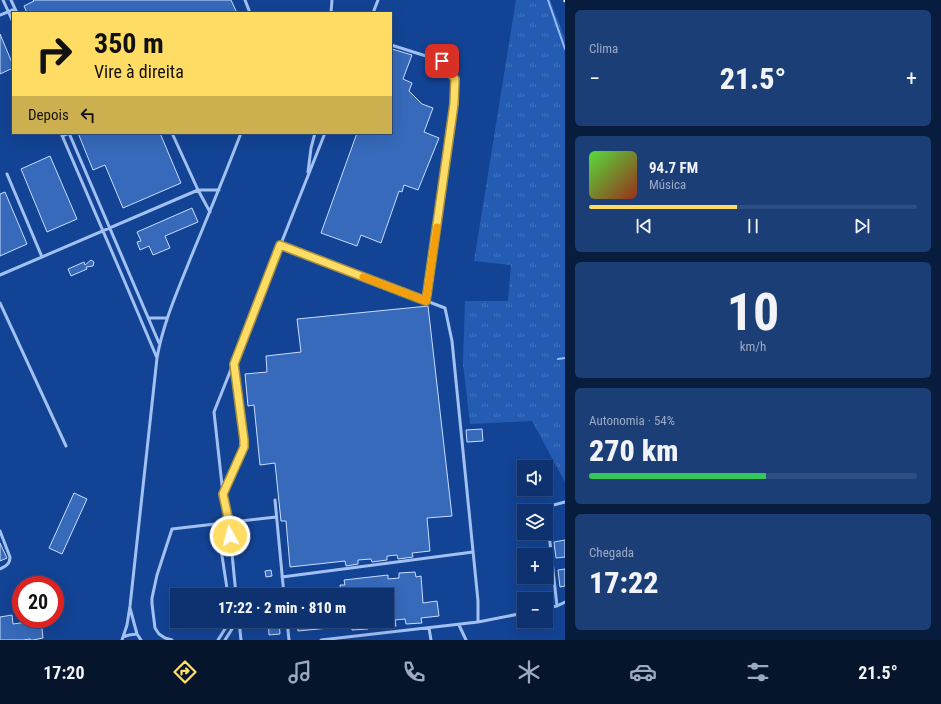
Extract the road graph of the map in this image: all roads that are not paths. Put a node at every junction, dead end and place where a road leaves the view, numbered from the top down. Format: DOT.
graph roads {
  1 [pos="3,0"];
  2 [pos="11,0"];
  3 [pos="245,0"];
  4 [pos="332,0"];
  5 [pos="378,0"];
  6 [pos="15,9"];
  7 [pos="9,12"];
  8 [pos="16,12"];
  9 [pos="250,12"];
  10 [pos="331,12"];
  11 [pos="373,12"];
  12 [pos="0,15"];
  13 [pos="12,20"];
  14 [pos="392,45"];
  15 [pos="69,134"];
  16 [pos="172,134"];
  17 [pos="240,134"];
  18 [pos="315,134"];
  19 [pos="325,134"];
  20 [pos="62,135"];
  21 [pos="7,174"];
  22 [pos="306,179"];
  23 [pos="198,190"];
  24 [pos="219,190"];
  25 [pos="210,212"];
  26 [pos="109,228"];
  27 [pos="104,231"];
  28 [pos="280,245"];
  29 [pos="42,257"];
  30 [pos="0,275"];
  31 [pos="131,277"];
  32 [pos="124,280"];
  33 [pos="426,301"];
  34 [pos="0,303"];
  35 [pos="149,318"];
  36 [pos="167,318"];
  37 [pos="160,343"];
  38 [pos="157,358"];
  39 [pos="234,364"];
  40 [pos="66,446"];
  41 [pos="223,494"];
  42 [pos="275,500"];
  43 [pos="565,502"];
  44 [pos="276,517"];
  45 [pos="229,522"];
  46 [pos="217,523"];
  47 [pos="0,531"];
  48 [pos="473,552"];
  49 [pos="0,569"];
  50 [pos="282,577"];
  51 [pos="227,588"];
  52 [pos="235,588"];
  53 [pos="283,588"];
  54 [pos="565,602"];
  55 [pos="130,606"];
  56 [pos="557,606"];
  57 [pos="553,607"];
  58 [pos="517,614"];
  59 [pos="478,622"];
  60 [pos="459,625"];
  61 [pos="226,628"];
  62 [pos="232,628"];
  63 [pos="240,628"];
  64 [pos="288,628"];
  65 [pos="429,628"];
  66 [pos="137,634"];
  67 [pos="122,639"];
  68 [pos="142,640"];
  69 [pos="172,640"];
  70 [pos="218,640"];
  71 [pos="225,640"];
  72 [pos="241,640"];
  73 [pos="289,640"];
  74 [pos="321,640"];
  75 [pos="431,640"];
  76 [pos="466,640"];
  1 -- 7 [label="lane"];
  2 -- 6 [label="lane"];
  3 -- 9 [label="lane"];
  4 -- 10 [label="lane"];
  5 -- 11 [label="lane"];
  6 -- 7 [label="lane"];
  6 -- 8 [label="lane"];
  7 -- 12 [label="lane"];
  7 -- 13 [label="lane"];
  14 -- 33 [label="lane"];
  15 -- 26 [label="lane"];
  16 -- 23 [label="lane"];
  17 -- 24 [label="lane"];
  18 -- 22 [label="lane"];
  19 -- 22 [label="lane"];
  20 -- 27 [label="lane"];
  21 -- 29 [label="lane"];
  22 -- 28 [label="lane"];
  23 -- 24 [label="lane"];
  23 -- 25 [label="lane"];
  23 -- 26 [label="lane"];
  24 -- 25 [label="lane"];
  25 -- 36 [label="lane"];
  26 -- 27 [label="lane"];
  26 -- 31 [label="lane"];
  27 -- 29 [label="lane"];
  27 -- 32 [label="lane"];
  28 -- 33 [label="lane"];
  28 -- 39 [label="lane"];
  29 -- 30 [label="lane"];
  31 -- 32 [label="lane"];
  31 -- 35 [label="lane"];
  32 -- 38 [label="lane"];
  33 -- 48 [label="lane"];
  34 -- 40 [label="lane"];
  35 -- 36 [label="lane"];
  35 -- 37 [label="lane"];
  36 -- 37 [label="lane"];
  37 -- 38 [label="lane"];
  38 -- 55 [label="lane"];
  39 -- 41 [label="lane"];
  39 -- 41 [label="lane"];
  41 -- 45 [label="lane"];
  42 -- 44 [label="lane"];
  43 -- 56 [label="lane"];
  44 -- 45 [label="lane"];
  44 -- 50 [label="lane"];
  45 -- 46 [label="lane"];
  45 -- 52 [label="lane"];
  46 -- 51 [label="lane"];
  46 -- 69 [label="lane"];
  47 -- 49 [label="lane"];
  48 -- 50 [label="lane"];
  48 -- 59 [label="lane"];
  50 -- 53 [label="lane"];
  54 -- 56 [label="lane"];
  55 -- 66 [label="lane"];
  55 -- 67 [label="lane"];
  56 -- 57 [label="lane"];
  58 -- 59 [label="lane"];
  59 -- 60 [label="lane"];
  60 -- 65 [label="lane"];
  60 -- 76 [label="lane"];
  61 -- 70 [label="lane"];
  62 -- 71 [label="lane"];
  63 -- 72 [label="lane"];
  64 -- 73 [label="lane"];
  65 -- 74 [label="lane"];
  65 -- 75 [label="lane"];
  66 -- 67 [label="lane"];
  66 -- 68 [label="lane"];
}
